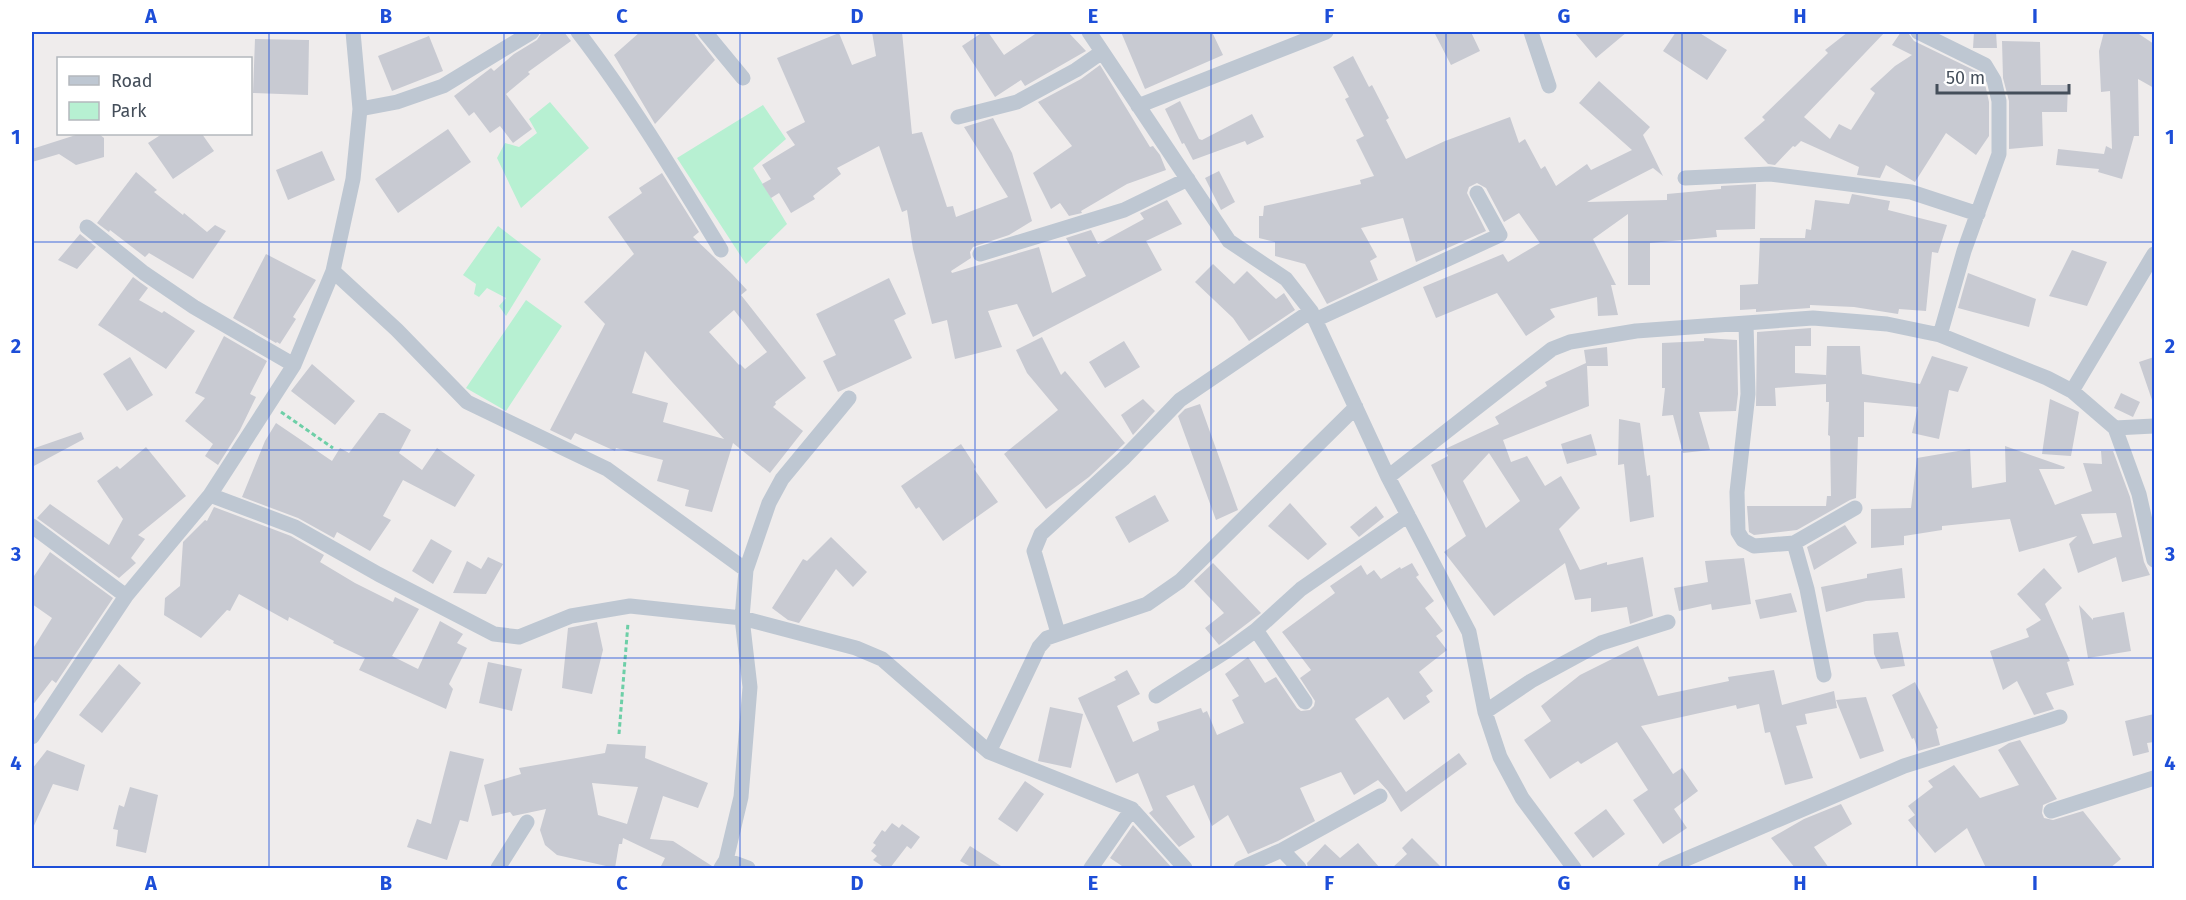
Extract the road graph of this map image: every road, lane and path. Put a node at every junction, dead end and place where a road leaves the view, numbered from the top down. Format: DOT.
graph roads {
  1 [pos="353,32"];
  2 [pos="532,32"];
  3 [pos="578,32"];
  4 [pos="705,32"];
  5 [pos="1089,32"];
  6 [pos="1326,32"];
  7 [pos="1531,32"];
  8 [pos="1918,32"];
  9 [pos="1102,52"];
  10 [pos="743,78"];
  11 [pos="1549,86"];
  12 [pos="1138,106"];
  13 [pos="360,108"];
  14 [pos="958,117"];
  15 [pos="1685,178"];
  16 [pos="1188,179"];
  17 [pos="1477,193"];
  18 [pos="1978,214"];
  19 [pos="87,227"];
  20 [pos="721,250"];
  21 [pos="980,254"];
  22 [pos="2154,254"];
  23 [pos="333,271"];
  24 [pos="1313,316"];
  25 [pos="1746,324"];
  26 [pos="1940,335"];
  27 [pos="294,365"];
  28 [pos="2072,391"];
  29 [pos="849,398"];
  30 [pos="269,404"];
  31 [pos="1356,407"];
  32 [pos="2154,426"];
  33 [pos="2115,428"];
  34 [pos="333,447"];
  35 [pos="1388,477"];
  36 [pos="210,495"];
  37 [pos="1854,508"];
  38 [pos="1408,515"];
  39 [pos="32,526"];
  40 [pos="1794,543"];
  41 [pos="2154,560"];
  42 [pos="746,570"];
  43 [pos="126,596"];
  44 [pos="630,606"];
  45 [pos="742,618"];
  46 [pos="1668,622"];
  47 [pos="1256,630"];
  48 [pos="1058,633"];
  49 [pos="1824,675"];
  50 [pos="1156,696"];
  51 [pos="1305,702"];
  52 [pos="1485,712"];
  53 [pos="2060,717"];
  54 [pos="619,734"];
  55 [pos="32,736"];
  56 [pos="989,752"];
  57 [pos="2154,778"];
  58 [pos="1380,796"];
  59 [pos="1132,809"];
  60 [pos="2051,811"];
  61 [pos="527,822"];
  62 [pos="1282,850"];
  63 [pos="723,864"];
  64 [pos="498,868"];
  65 [pos="748,868"];
  66 [pos="1091,868"];
  67 [pos="1185,868"];
  68 [pos="1241,868"];
  69 [pos="1299,868"];
  70 [pos="1574,868"];
  71 [pos="1665,868"];
  1 -- 13 [label="street"];
  2 -- 13 [label="street"];
  3 -- 20 [label="street"];
  4 -- 10 [label="street"];
  5 -- 9 [label="street"];
  6 -- 12 [label="street"];
  7 -- 11 [label="street"];
  8 -- 18 [label="street"];
  9 -- 12 [label="street"];
  9 -- 14 [label="street"];
  12 -- 16 [label="street"];
  13 -- 23 [label="street"];
  15 -- 18 [label="street"];
  16 -- 21 [label="street"];
  16 -- 24 [label="street"];
  17 -- 24 [label="street"];
  18 -- 26 [label="street"];
  19 -- 27 [label="street"];
  22 -- 28 [label="street"];
  23 -- 27 [label="street"];
  23 -- 42 [label="street"];
  24 -- 31 [label="street"];
  24 -- 48 [label="street"];
  25 -- 26 [label="street"];
  25 -- 35 [label="street"];
  25 -- 40 [label="street"];
  26 -- 28 [label="street"];
  27 -- 30 [label="street"];
  28 -- 33 [label="street"];
  29 -- 42 [label="street"];
  30 -- 34 [label="path"];
  30 -- 36 [label="street"];
  31 -- 35 [label="street"];
  31 -- 48 [label="street"];
  32 -- 33 [label="street"];
  33 -- 41 [label="street"];
  35 -- 38 [label="street"];
  36 -- 43 [label="street"];
  36 -- 44 [label="street"];
  37 -- 40 [label="street"];
  38 -- 47 [label="street"];
  38 -- 52 [label="street"];
  39 -- 43 [label="street"];
  40 -- 49 [label="street"];
  42 -- 45 [label="street"];
  43 -- 55 [label="street"];
  44 -- 45 [label="street"];
  44 -- 54 [label="path"];
  45 -- 56 [label="street"];
  45 -- 63 [label="street"];
  46 -- 52 [label="street"];
  47 -- 50 [label="street"];
  47 -- 51 [label="street"];
  48 -- 56 [label="street"];
  52 -- 70 [label="street"];
  53 -- 71 [label="street"];
  56 -- 59 [label="street"];
  57 -- 60 [label="street"];
  58 -- 62 [label="street"];
  59 -- 66 [label="street"];
  59 -- 67 [label="street"];
  61 -- 64 [label="street"];
  62 -- 68 [label="street"];
  62 -- 69 [label="street"];
  63 -- 65 [label="street"];
}
